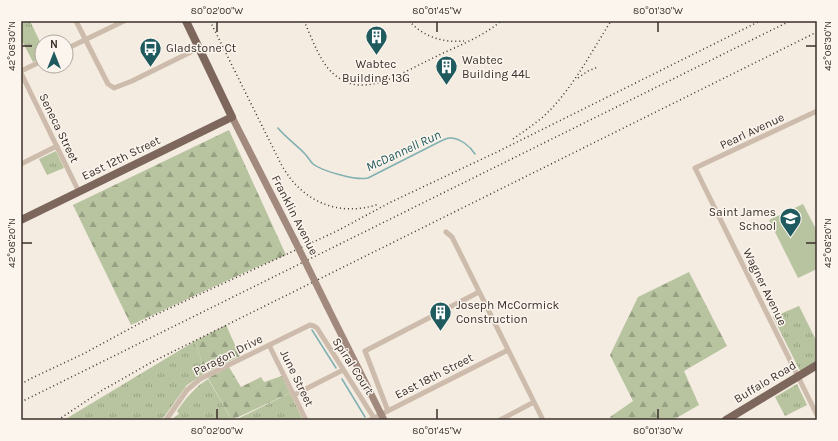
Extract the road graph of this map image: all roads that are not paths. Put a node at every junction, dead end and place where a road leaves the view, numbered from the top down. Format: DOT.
graph roads {
  1 [pos="76,21"];
  2 [pos="124,21"];
  3 [pos="186,21"];
  4 [pos="86,40"];
  5 [pos="74,46"];
  6 [pos="199,48"];
  7 [pos="34,65"];
  8 [pos="21,72"];
  9 [pos="817,111"];
  10 [pos="232,117"];
  11 [pos="57,146"];
  12 [pos="21,164"];
  13 [pos="695,168"];
  14 [pos="79,192"];
  15 [pos="21,220"];
  16 [pos="446,232"];
  17 [pos="479,292"];
  18 [pos="314,326"];
  19 [pos="269,345"];
  20 [pos="508,350"];
  21 [pos="817,365"];
  22 [pos="344,370"];
  23 [pos="798,376"];
  24 [pos="294,395"];
  25 [pos="534,402"];
  26 [pos="388,411"];
  27 [pos="817,415"];
  28 [pos="377,418"];
  29 [pos="166,420"];
  30 [pos="306,420"];
  31 [pos="500,420"];
  32 [pos="543,420"];
  33 [pos="726,420"];
  1 -- 4 [label="street"];
  2 -- 4 [label="street"];
  3 -- 6 [label="main road, Franklin Avenue"];
  4 -- 5 [label="street"];
  4 -- 6 [label="street"];
  6 -- 10 [label="main road, Franklin Avenue"];
  7 -- 8 [label="street"];
  8 -- 11 [label="street, Seneca Street"];
  9 -- 13 [label="street, Pearl Avenue"];
  10 -- 14 [label="main road, East 12th Street"];
  10 -- 28 [label="street, Franklin Avenue, bridge"];
  11 -- 12 [label="street"];
  11 -- 14 [label="street, Seneca Street"];
  13 -- 23 [label="street, Wagner Avenue"];
  14 -- 15 [label="main road, East 12th Street"];
  16 -- 17 [label="street"];
  17 -- 20 [label="street"];
  17 -- 26 [label="street"];
  18 -- 19 [label="street, Paragon Drive"];
  18 -- 22 [label="street, Spiral Court"];
  19 -- 24 [label="street, June Street"];
  19 -- 29 [label="street, Paragon Drive"];
  20 -- 25 [label="street"];
  20 -- 26 [label="street, East 18th Street"];
  21 -- 23 [label="main road, Buffalo Road"];
  22 -- 24 [label="street"];
  22 -- 28 [label="street, Spiral Court"];
  23 -- 27 [label="street, Wagner Avenue"];
  23 -- 33 [label="main road, Buffalo Road"];
  24 -- 30 [label="street, June Street"];
  25 -- 31 [label="street"];
  25 -- 32 [label="street"];
  26 -- 28 [label="street, East 18th Street"];
}
